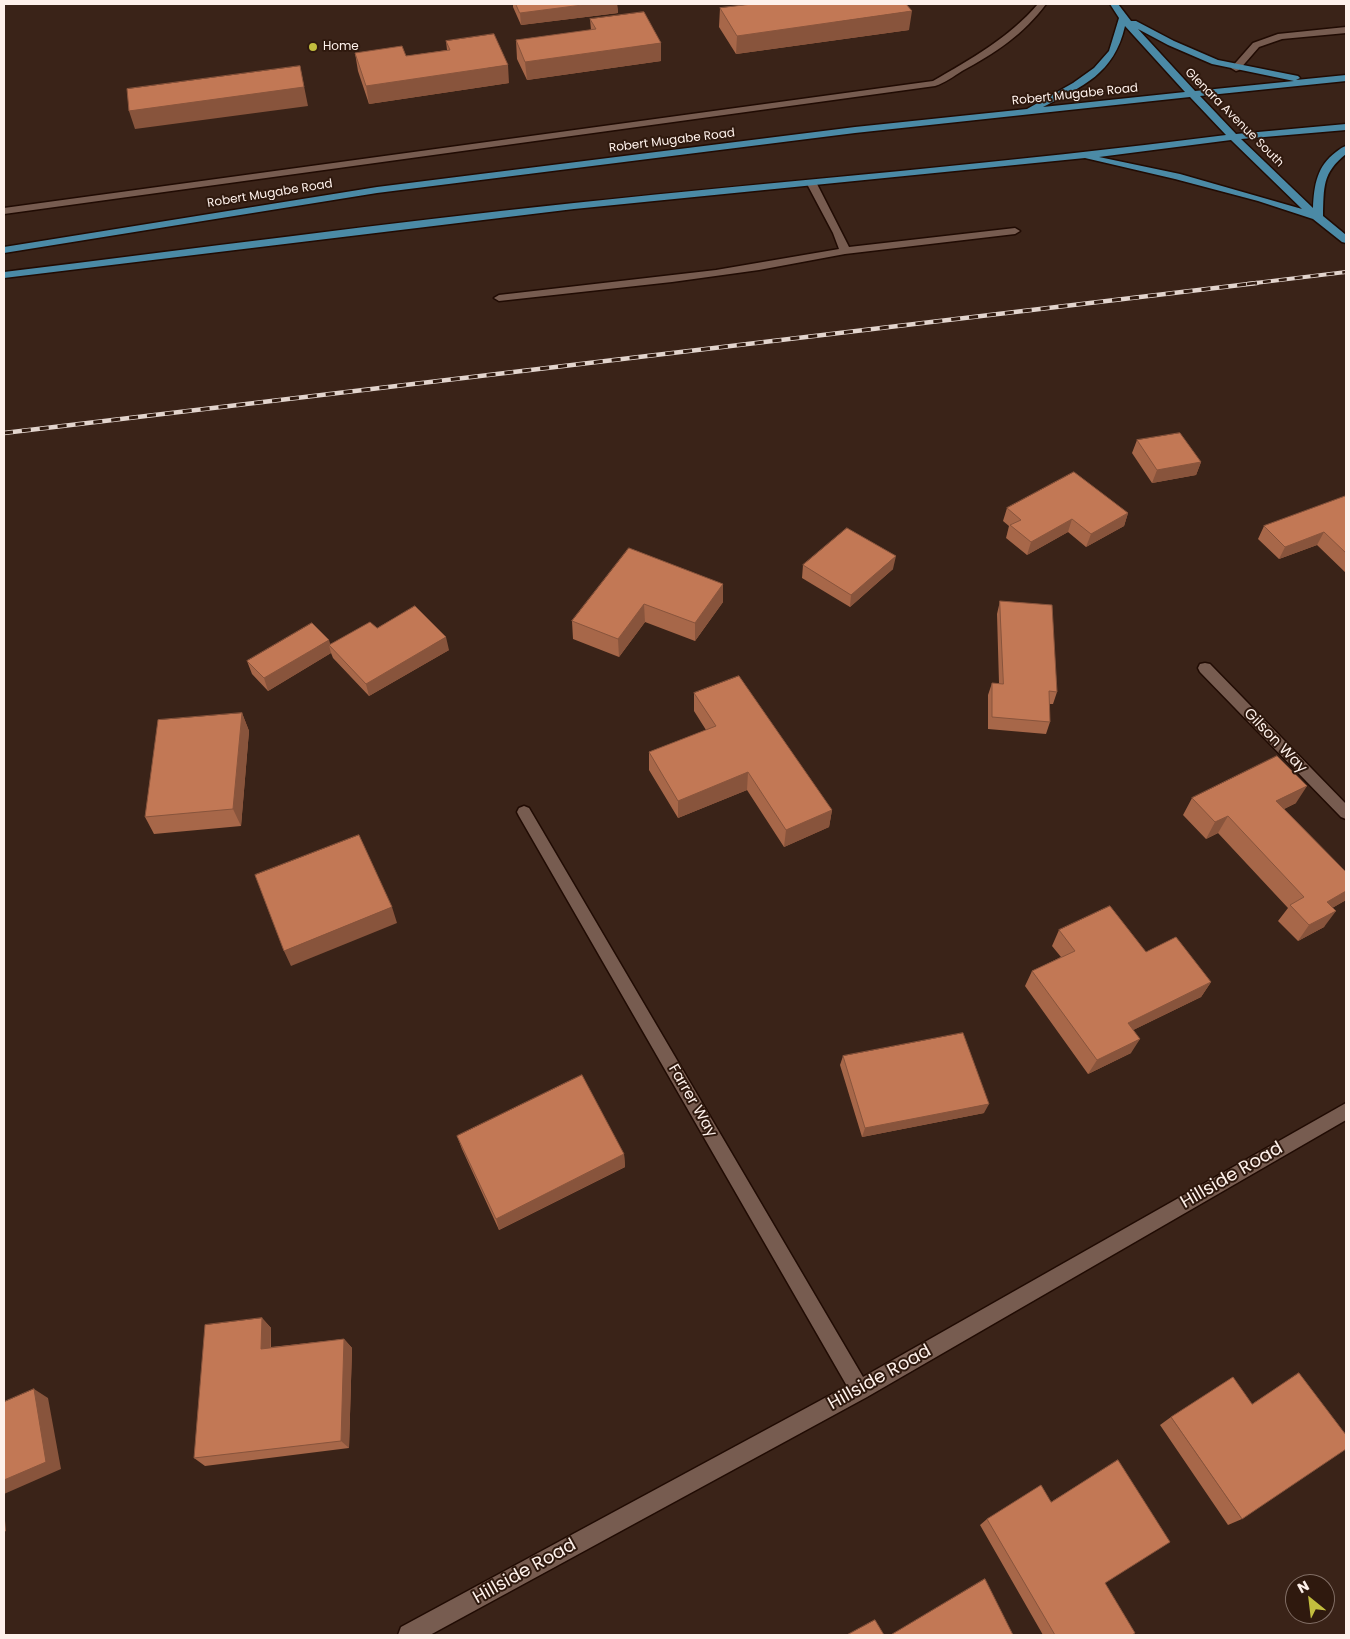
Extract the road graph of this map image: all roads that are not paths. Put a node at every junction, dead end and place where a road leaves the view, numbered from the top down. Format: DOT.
graph roads {
  1 [pos="1042,4"];
  2 [pos="1114,4"];
  3 [pos="1123,18"];
  4 [pos="1346,30"];
  5 [pos="1236,68"];
  6 [pos="1346,78"];
  7 [pos="1311,81"];
  8 [pos="1193,95"];
  9 [pos="1026,112"];
  10 [pos="1346,127"];
  11 [pos="1234,137"];
  12 [pos="1346,149"];
  13 [pos="1074,155"];
  14 [pos="812,184"];
  15 [pos="4,211"];
  16 [pos="1318,218"];
  17 [pos="1015,231"];
  18 [pos="1346,240"];
  19 [pos="4,250"];
  20 [pos="845,251"];
  21 [pos="4,275"];
  22 [pos="499,298"];
  23 [pos="1205,668"];
  24 [pos="524,812"];
  25 [pos="1346,813"];
  26 [pos="1346,1111"];
  27 [pos="860,1390"];
  28 [pos="409,1635"];
  1 -- 15 [label="street, Robert Mugabe Road"];
  2 -- 3 [label="main road, Glenara Avenue South"];
  3 -- 5 [label="main road"];
  3 -- 8 [label="main road, Glenara Avenue South"];
  3 -- 9 [label="main road"];
  4 -- 5 [label="street"];
  5 -- 7 [label="main road"];
  6 -- 7 [label="main road, Robert Mugabe Road"];
  7 -- 8 [label="main road, Robert Mugabe Road"];
  8 -- 9 [label="main road, Robert Mugabe Road"];
  8 -- 11 [label="main road, Glenara Avenue South"];
  9 -- 19 [label="main road, Robert Mugabe Road"];
  10 -- 11 [label="main road"];
  11 -- 13 [label="main road"];
  11 -- 16 [label="main road, Glenara Avenue South"];
  12 -- 16 [label="main road"];
  13 -- 14 [label="main road"];
  13 -- 16 [label="main road"];
  14 -- 20 [label="street"];
  14 -- 21 [label="main road"];
  16 -- 18 [label="main road, Glenara Avenue South"];
  17 -- 20 [label="street"];
  20 -- 22 [label="street"];
  23 -- 25 [label="street, Gilson Way"];
  24 -- 27 [label="street, Farrer Way"];
  26 -- 27 [label="street, Hillside Road"];
  27 -- 28 [label="street, Hillside Road"];
}
